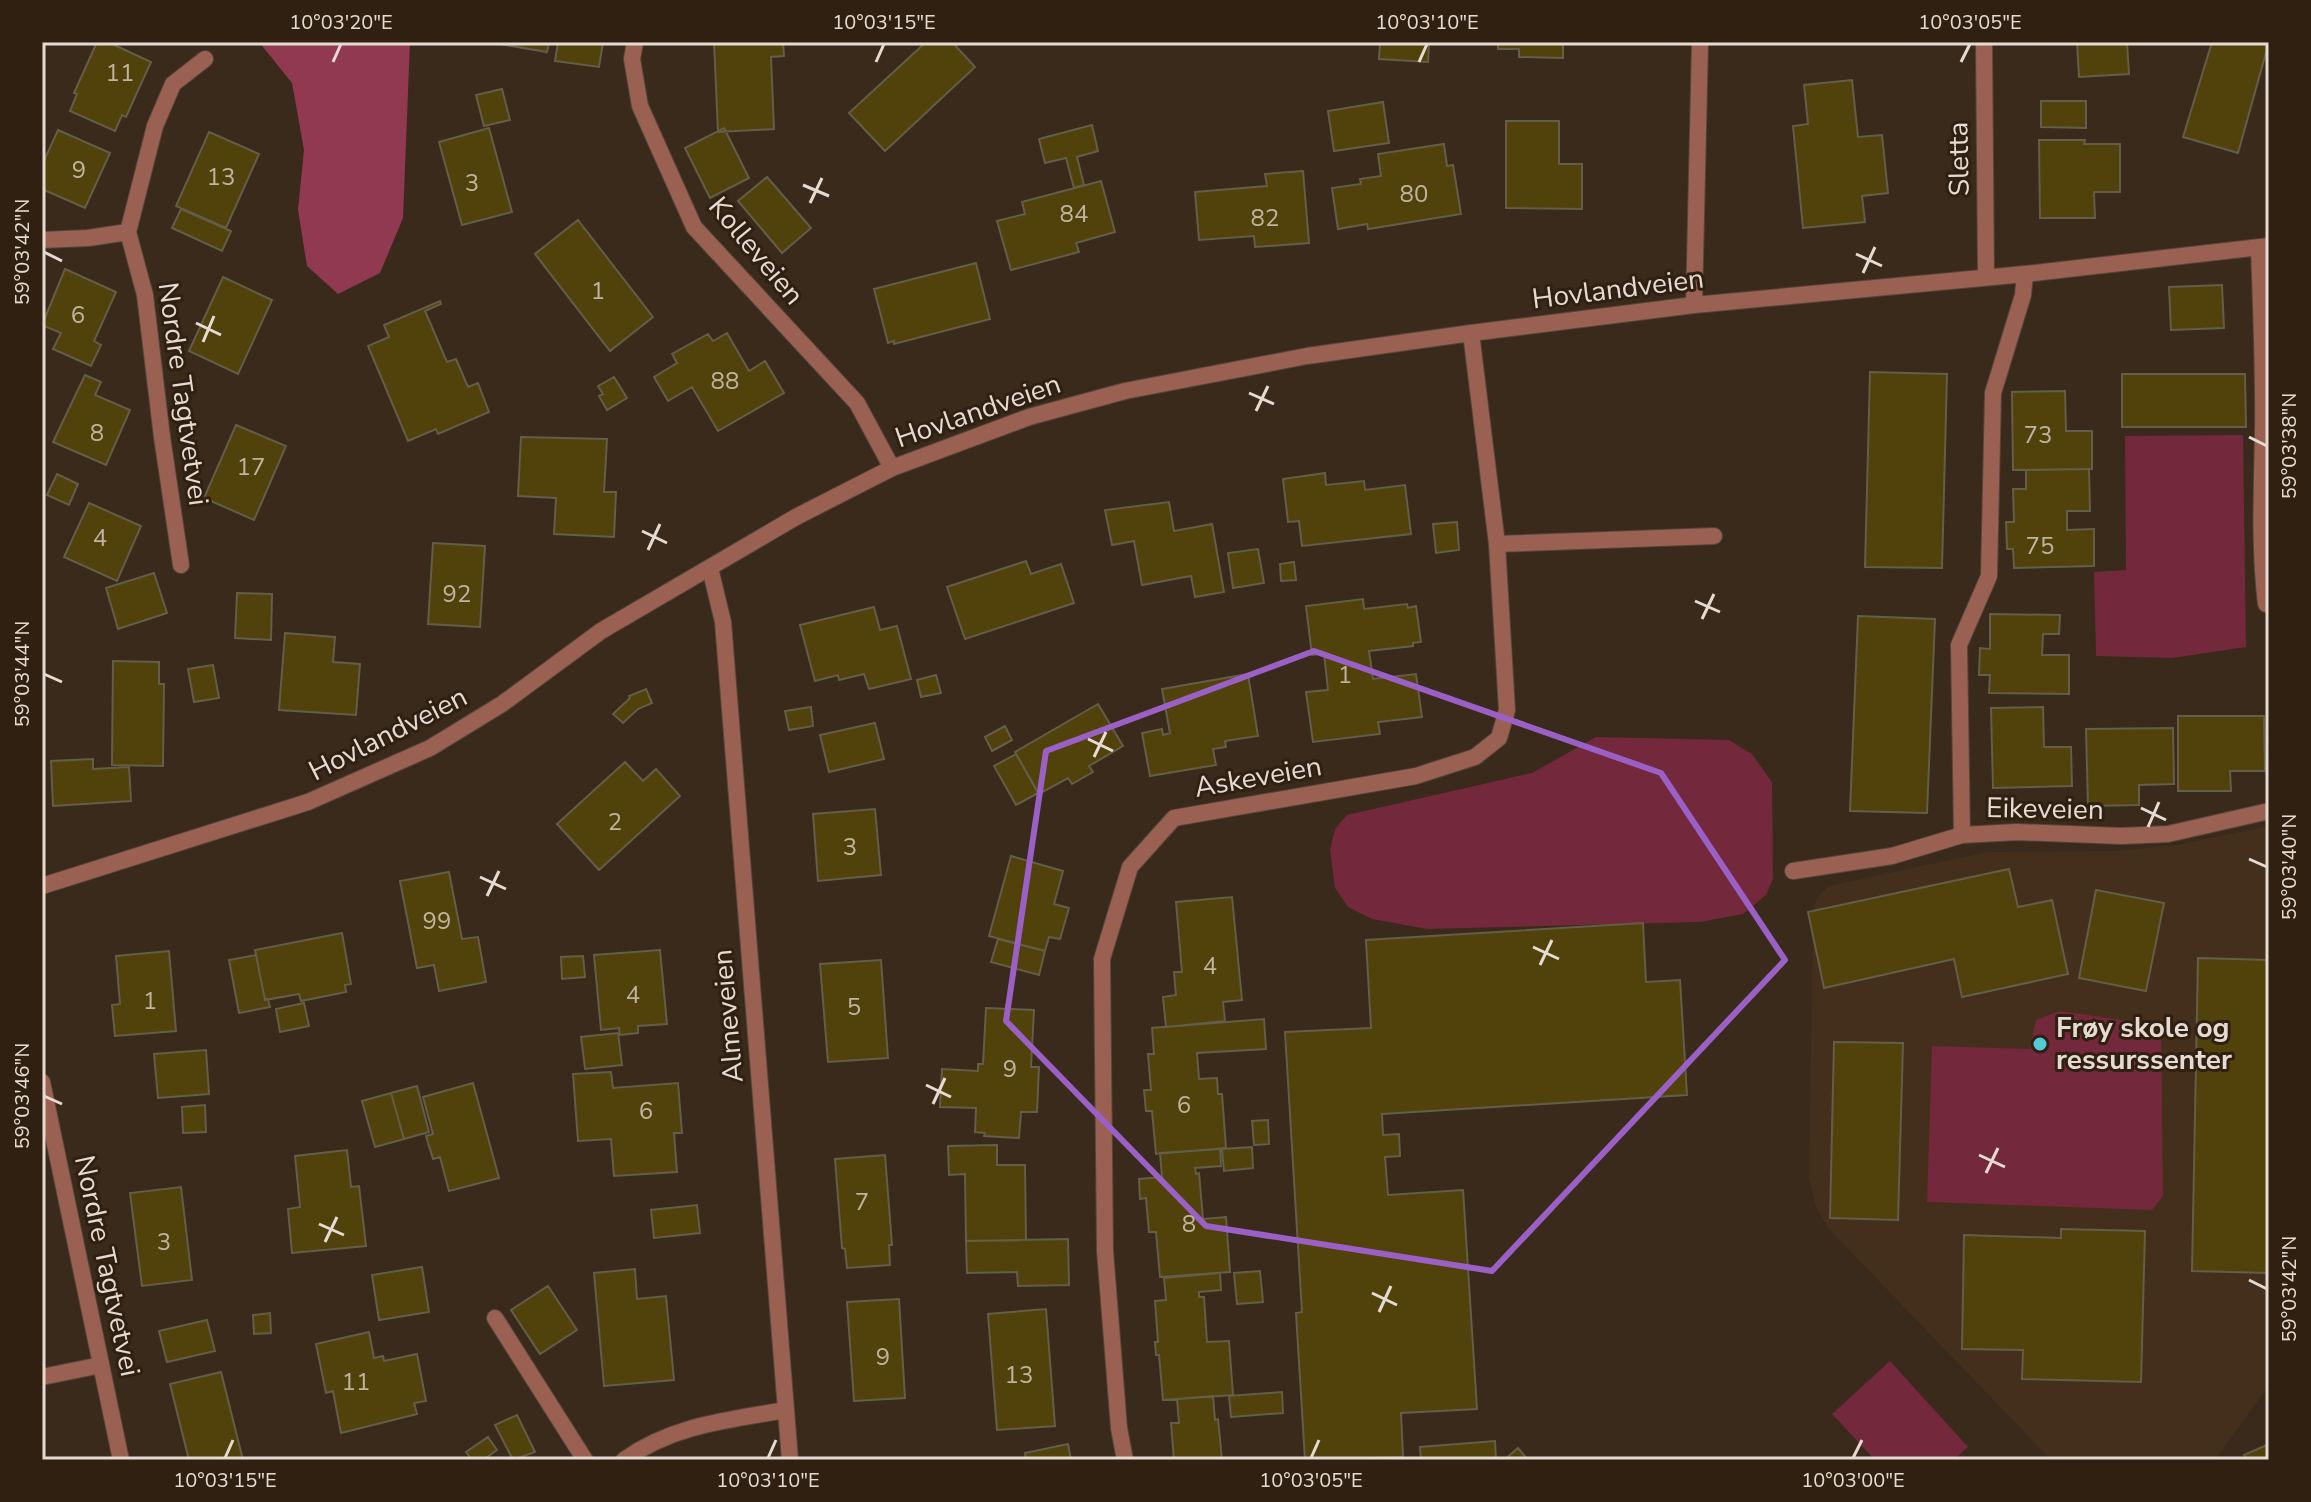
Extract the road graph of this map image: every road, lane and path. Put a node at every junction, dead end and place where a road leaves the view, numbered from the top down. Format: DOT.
graph roads {
  1 [pos="635,42"];
  2 [pos="1700,42"];
  3 [pos="1984,42"];
  4 [pos="205,59"];
  5 [pos="128,232"];
  6 [pos="42,240"];
  7 [pos="2264,247"];
  8 [pos="2025,274"];
  9 [pos="1986,276"];
  10 [pos="1694,305"];
  11 [pos="1471,333"];
  12 [pos="892,468"];
  13 [pos="1714,536"];
  14 [pos="1497,544"];
  15 [pos="181,565"];
  16 [pos="710,568"];
  17 [pos="2266,604"];
  18 [pos="2269,811"];
  19 [pos="1962,835"];
  20 [pos="1793,871"];
  21 [pos="42,886"];
  22 [pos="42,1082"];
  23 [pos="495,1318"];
  24 [pos="101,1365"];
  25 [pos="42,1377"];
  26 [pos="786,1410"];
  27 [pos="121,1460"];
  28 [pos="585,1460"];
  29 [pos="624,1460"];
  30 [pos="790,1460"];
  31 [pos="1125,1460"];
  1 -- 12 [label="street, Kolleveien"];
  2 -- 10 [label="street"];
  3 -- 9 [label="street, Sletta"];
  4 -- 5 [label="street, Nordre Tagtvetvei"];
  5 -- 6 [label="street"];
  5 -- 15 [label="street, Nordre Tagtvetvei"];
  7 -- 8 [label="street, Hovlandveien"];
  7 -- 17 [label="street, Hovlandveien"];
  8 -- 9 [label="street, Hovlandveien"];
  8 -- 19 [label="street"];
  9 -- 10 [label="street, Hovlandveien"];
  10 -- 11 [label="street, Hovlandveien"];
  11 -- 12 [label="street, Hovlandveien"];
  11 -- 14 [label="street, Askeveien"];
  12 -- 16 [label="street, Hovlandveien"];
  13 -- 14 [label="street"];
  14 -- 31 [label="street, Askeveien"];
  16 -- 21 [label="street, Hovlandveien"];
  16 -- 26 [label="street, Almeveien"];
  18 -- 19 [label="street, Eikeveien"];
  19 -- 20 [label="street"];
  22 -- 24 [label="street, Nordre Tagtvetvei"];
  23 -- 28 [label="street"];
  24 -- 25 [label="street"];
  24 -- 27 [label="street, Nordre Tagtvetvei"];
  26 -- 29 [label="street"];
  26 -- 30 [label="street, Almeveien"];
}
